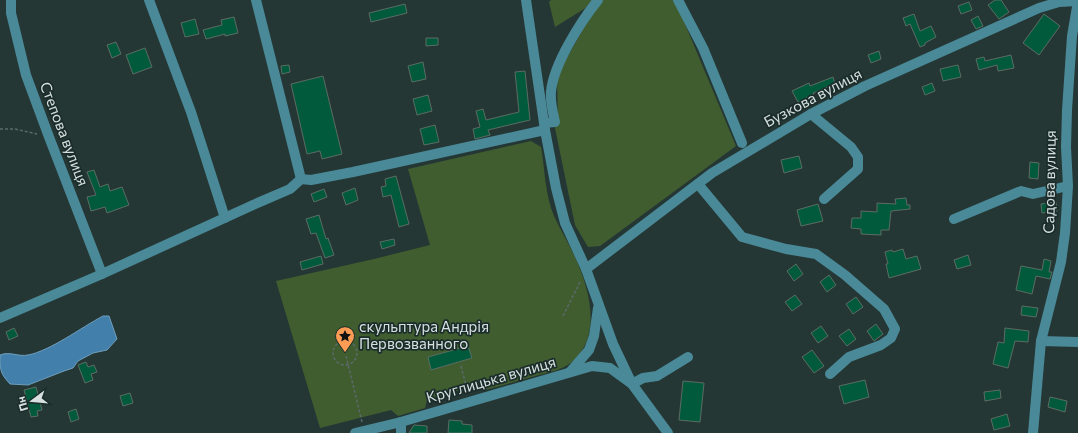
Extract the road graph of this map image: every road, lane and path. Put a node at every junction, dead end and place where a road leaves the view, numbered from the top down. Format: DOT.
graph roads {
  1 [pos="11,0"];
  2 [pos="149,0"];
  3 [pos="256,0"];
  4 [pos="526,0"];
  5 [pos="598,0"];
  6 [pos="678,0"];
  7 [pos="1078,1"];
  8 [pos="810,114"];
  9 [pos="544,126"];
  10 [pos="0,129"];
  11 [pos="49,138"];
  12 [pos="742,143"];
  13 [pos="301,179"];
  14 [pos="698,184"];
  15 [pos="1068,186"];
  16 [pos="824,199"];
  17 [pos="225,218"];
  18 [pos="954,219"];
  19 [pos="586,269"];
  20 [pos="102,274"];
  21 [pos="598,302"];
  22 [pos="563,316"];
  23 [pos="0,318"];
  24 [pos="1041,341"];
  25 [pos="1078,342"];
  26 [pos="346,356"];
  27 [pos="688,357"];
  28 [pos="348,365"];
  29 [pos="461,366"];
  30 [pos="570,372"];
  31 [pos="830,374"];
  32 [pos="632,384"];
  33 [pos="471,402"];
  34 [pos="401,422"];
  35 [pos="360,432"];
  36 [pos="401,433"];
  37 [pos="668,433"];
  38 [pos="1033,433"];
  1 -- 11 [label="street, Степова вулиця"];
  2 -- 17 [label="street"];
  3 -- 13 [label="street"];
  4 -- 9 [label="street"];
  5 -- 9 [label="street"];
  6 -- 12 [label="street"];
  7 -- 8 [label="street, Бузкова вулиця"];
  7 -- 15 [label="street, Садова вулиця"];
  8 -- 14 [label="street, Бузкова вулиця"];
  8 -- 16 [label="street"];
  9 -- 13 [label="street"];
  9 -- 19 [label="street"];
  10 -- 11 [label="path"];
  11 -- 20 [label="street, Степова вулиця"];
  13 -- 17 [label="street"];
  14 -- 19 [label="street, Бузкова вулиця"];
  14 -- 31 [label="street"];
  15 -- 18 [label="street"];
  15 -- 24 [label="street, Садова вулиця"];
  17 -- 20 [label="street"];
  19 -- 21 [label="street"];
  19 -- 22 [label="path"];
  20 -- 23 [label="street"];
  21 -- 30 [label="street"];
  21 -- 32 [label="street"];
  24 -- 25 [label="street"];
  24 -- 38 [label="street, Садова вулиця"];
  26 -- 28 [label="path"];
  27 -- 32 [label="street"];
  28 -- 28 [label="path"];
  28 -- 35 [label="path"];
  29 -- 33 [label="path"];
  30 -- 32 [label="street, Круглицька вулиця"];
  30 -- 33 [label="street, Круглицька вулиця"];
  32 -- 37 [label="street"];
  33 -- 34 [label="street, Круглицька вулиця"];
  34 -- 35 [label="street, Круглицька вулиця"];
  34 -- 36 [label="street"];
}
